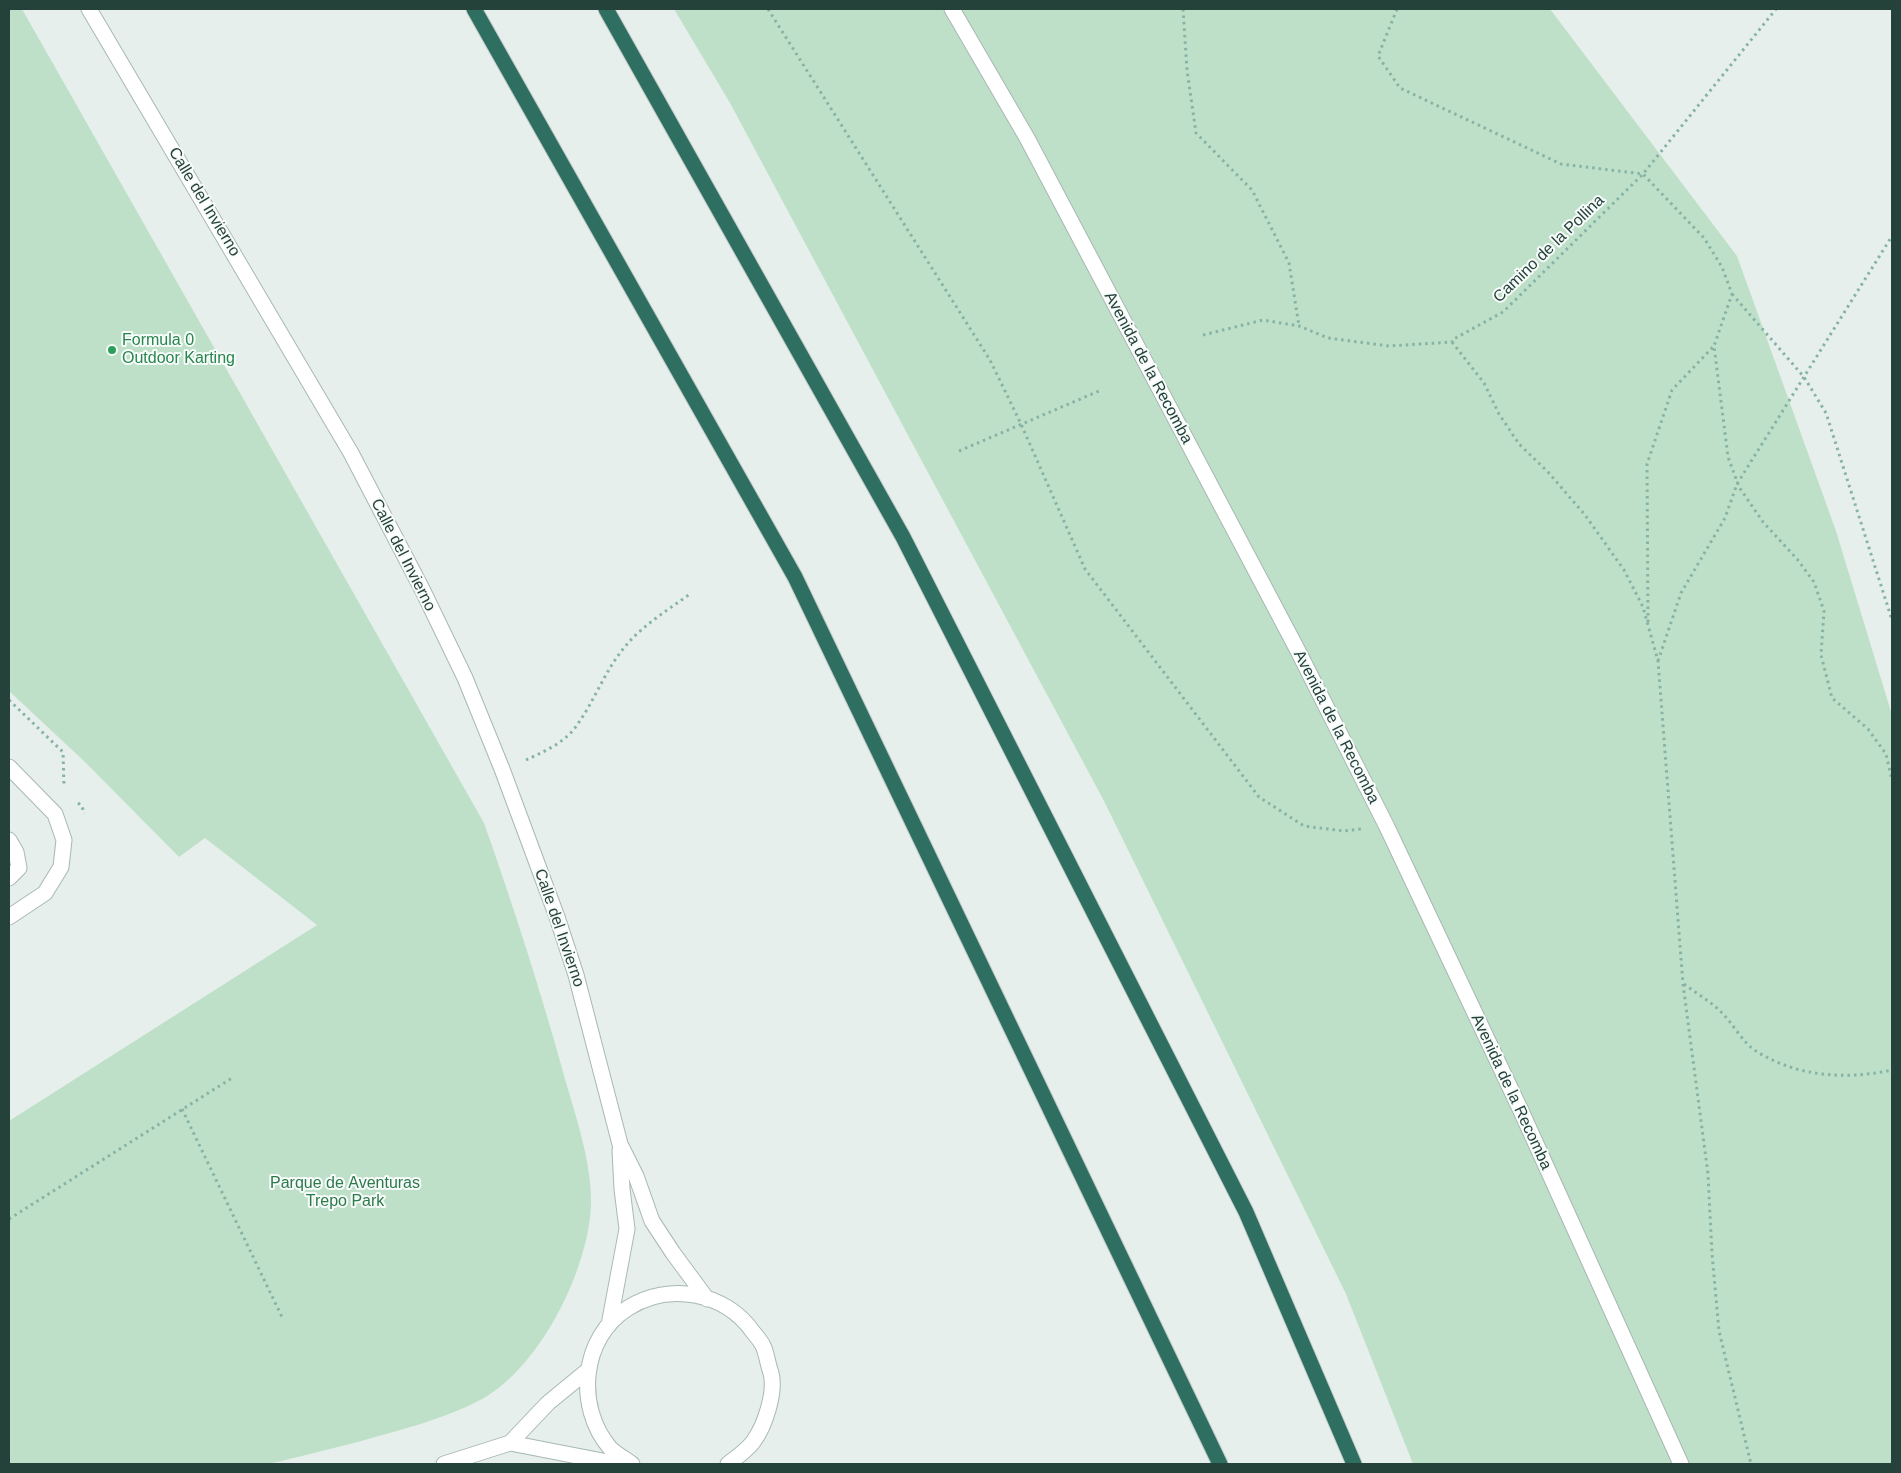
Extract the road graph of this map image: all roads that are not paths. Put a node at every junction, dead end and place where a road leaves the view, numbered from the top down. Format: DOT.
graph roads {
  1 [pos="89,9"];
  2 [pos="474,9"];
  3 [pos="606,9"];
  4 [pos="952,9"];
  5 [pos="9,767"];
  6 [pos="9,840"];
  7 [pos="9,878"];
  8 [pos="9,917"];
  9 [pos="620,1144"];
  10 [pos="707,1299"];
  11 [pos="609,1325"];
  12 [pos="587,1371"];
  13 [pos="510,1443"];
  14 [pos="444,1464"];
  15 [pos="618,1464"];
  16 [pos="632,1464"];
  17 [pos="728,1464"];
  18 [pos="1220,1464"];
  19 [pos="1354,1464"];
  20 [pos="1681,1464"];
  1 -- 9 [label="street, Calle del Invierno"];
  2 -- 18 [label="highway"];
  3 -- 19 [label="highway"];
  4 -- 20 [label="street, Avenida de la Recomba"];
  5 -- 8 [label="street"];
  6 -- 7 [label="street"];
  9 -- 10 [label="street, Calle del Invierno"];
  9 -- 11 [label="street, Calle del Invierno"];
  10 -- 11 [label="street"];
  10 -- 17 [label="street"];
  11 -- 12 [label="street"];
  12 -- 13 [label="street"];
  12 -- 16 [label="street"];
  13 -- 14 [label="street"];
  13 -- 15 [label="street"];
}
